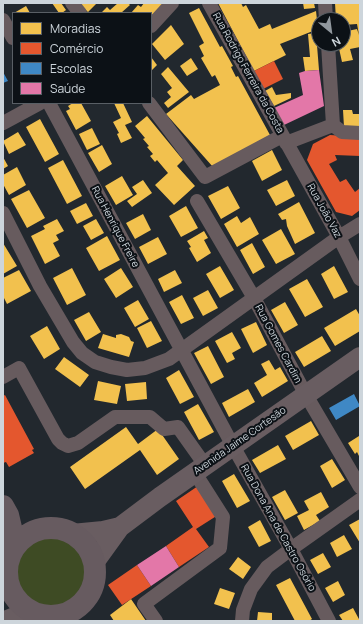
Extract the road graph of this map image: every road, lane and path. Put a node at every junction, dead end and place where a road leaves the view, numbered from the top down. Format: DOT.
graph roads {
  1 [pos="72,3"];
  2 [pos="172,3"];
  3 [pos="209,3"];
  4 [pos="79,12"];
  5 [pos="3,20"];
  6 [pos="152,25"];
  7 [pos="12,36"];
  8 [pos="328,52"];
  9 [pos="38,104"];
  10 [pos="49,104"];
  11 [pos="150,104"];
  12 [pos="3,123"];
  13 [pos="333,125"];
  14 [pos="360,133"];
  15 [pos="284,139"];
  16 [pos="197,201"];
  17 [pos="3,214"];
  18 [pos="360,224"];
  19 [pos="339,237"];
  20 [pos="360,279"];
  21 [pos="254,298"];
  22 [pos="182,351"];
  23 [pos="360,357"];
  24 [pos="3,377"];
  25 [pos="306,395"];
  26 [pos="233,446"];
  27 [pos="200,469"];
  28 [pos="360,487"];
  29 [pos="360,500"];
  30 [pos="5,510"];
  31 [pos="120,527"];
  32 [pos="65,531"];
  33 [pos="291,549"];
  34 [pos="94,563"];
  35 [pos="6,575"];
  36 [pos="87,598"];
  37 [pos="29,611"];
  38 [pos="61,619"];
  39 [pos="6,621"];
  40 [pos="89,621"];
  41 [pos="156,621"];
  42 [pos="242,621"];
  43 [pos="329,621"];
  1 -- 4 [label="street"];
  2 -- 6 [label="street"];
  3 -- 15 [label="street, Rua Rodrigo Ferreira da Costa"];
  5 -- 7 [label="street"];
  8 -- 13 [label="street"];
  9 -- 12 [label="street"];
  10 -- 22 [label="street, Rua Henrique Freire"];
  11 -- 15 [label="street"];
  13 -- 14 [label="street"];
  13 -- 15 [label="street"];
  15 -- 19 [label="street, Rua João Vaz"];
  16 -- 21 [label="street, Rua Gomes Cardim"];
  17 -- 22 [label="street"];
  18 -- 19 [label="street"];
  19 -- 20 [label="street, Rua João Vaz"];
  19 -- 21 [label="street"];
  21 -- 22 [label="street"];
  21 -- 25 [label="street, Rua Gomes Cardim"];
  22 -- 26 [label="street, Rua Dona Ana de Castro Osório"];
  23 -- 25 [label="main road, Avenida Jaime Cortesão"];
  24 -- 27 [label="street"];
  25 -- 26 [label="main road, Avenida Jaime Cortesão"];
  25 -- 28 [label="street, Rua Gomes Cardim"];
  26 -- 27 [label="main road, Avenida Jaime Cortesão"];
  26 -- 33 [label="street, Rua Dona Ana de Castro Osório"];
  27 -- 31 [label="main road, Avenida Jaime Cortesão"];
  27 -- 41 [label="street"];
  29 -- 33 [label="street"];
  30 -- 32 [label="main road"];
  30 -- 35 [label="main road"];
  31 -- 32 [label="main road, Avenida Jaime Cortesão"];
  31 -- 34 [label="main road, Avenida Jaime Cortesão"];
  32 -- 34 [label="main road"];
  32 -- 35 [label="main road"];
  33 -- 42 [label="street"];
  33 -- 43 [label="street, Rua Dona Ana de Castro Osório"];
  34 -- 36 [label="main road"];
  35 -- 37 [label="main road"];
  36 -- 38 [label="main road"];
  36 -- 40 [label="main road"];
  37 -- 38 [label="main road"];
  37 -- 39 [label="main road"];
}
